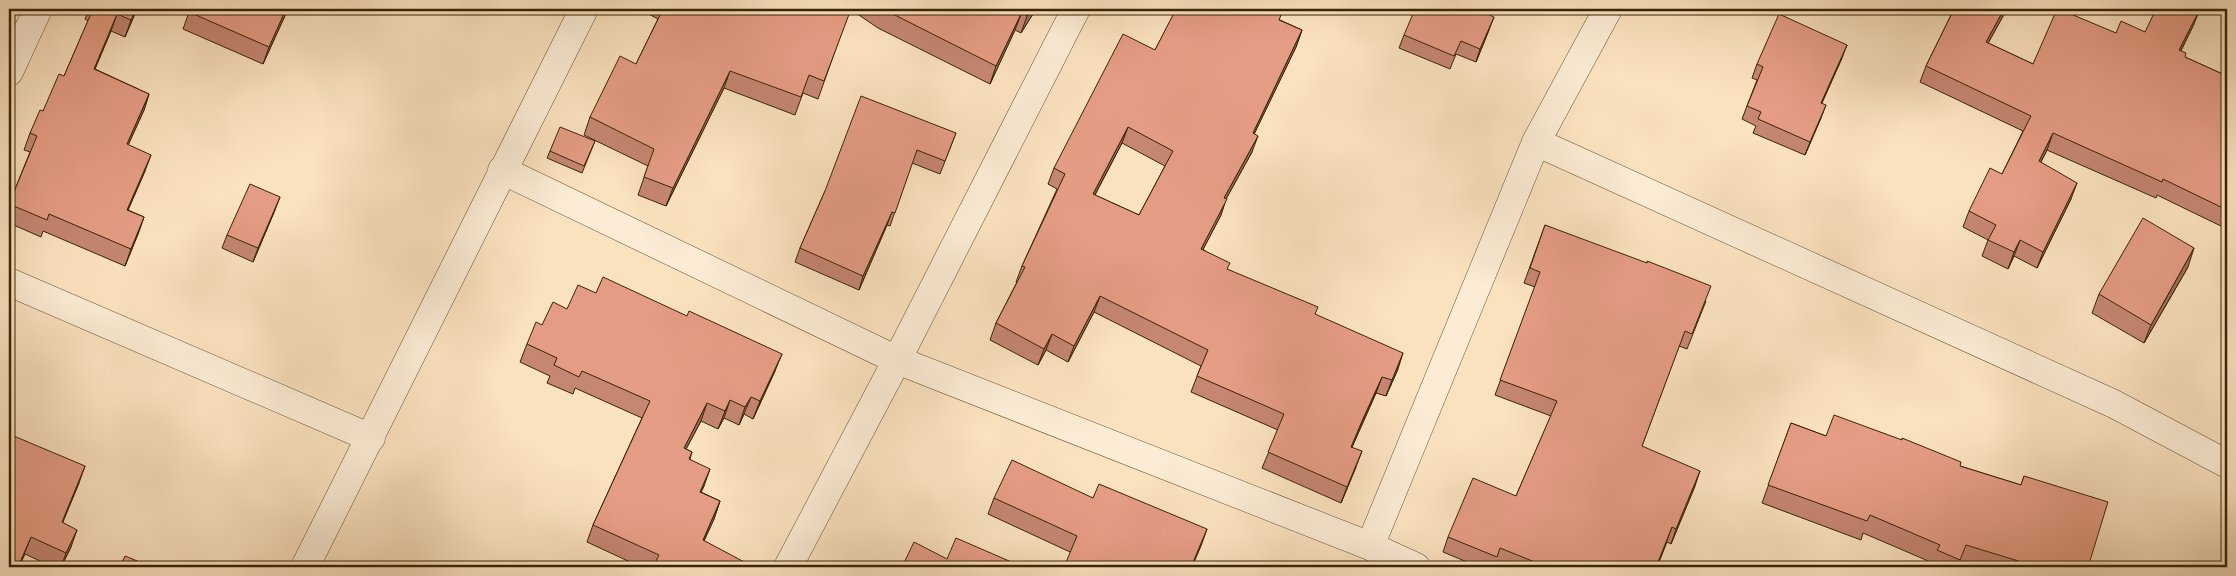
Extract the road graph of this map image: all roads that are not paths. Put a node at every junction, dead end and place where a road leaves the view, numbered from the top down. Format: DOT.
graph roads {
  1 [pos="38,9"];
  2 [pos="584,9"];
  3 [pos="1076,9"];
  4 [pos="1608,9"];
  5 [pos="9,72"];
  6 [pos="1536,142"];
  7 [pos="502,170"];
  8 [pos="9,282"];
  9 [pos="897,360"];
  10 [pos="371,438"];
  11 [pos="2227,464"];
  12 [pos="1370,546"];
  13 [pos="305,567"];
  14 [pos="788,567"];
  15 [pos="1416,567"];
  1 -- 5 [label="street"];
  2 -- 7 [label="street"];
  3 -- 9 [label="street"];
  4 -- 6 [label="street"];
  6 -- 11 [label="street"];
  6 -- 12 [label="street"];
  7 -- 9 [label="street"];
  7 -- 10 [label="street"];
  8 -- 10 [label="street"];
  9 -- 12 [label="street"];
  9 -- 14 [label="street"];
  10 -- 13 [label="street"];
  12 -- 15 [label="street"];
}
